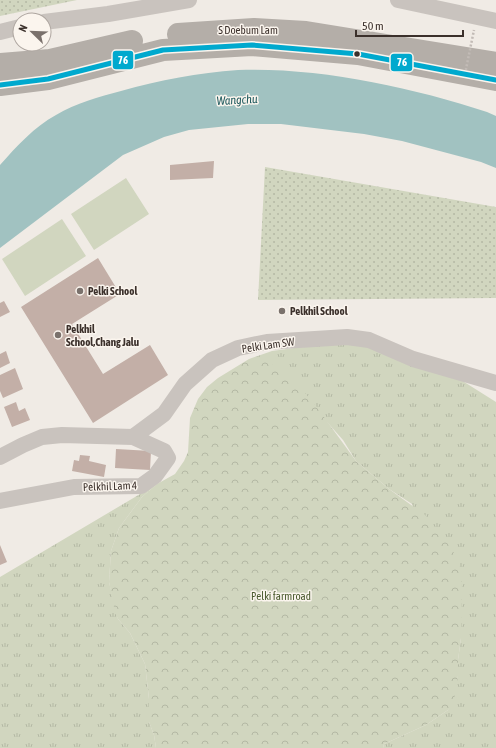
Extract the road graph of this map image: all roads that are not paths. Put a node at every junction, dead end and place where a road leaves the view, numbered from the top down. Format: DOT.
graph roads {
  1 [pos="189,0"];
  2 [pos="398,0"];
  3 [pos="52,21"];
  4 [pos="496,21"];
  5 [pos="12,30"];
  6 [pos="0,32"];
  7 [pos="496,63"];
  8 [pos="0,64"];
  9 [pos="467,66"];
  10 [pos="496,80"];
  11 [pos="0,85"];
  12 [pos="496,383"];
  13 [pos="133,437"];
  14 [pos="0,457"];
  15 [pos="0,501"];
  1 -- 3 [label="street"];
  2 -- 4 [label="street"];
  5 -- 6 [label="street"];
  7 -- 9 [label="highway, S Doebum Lam"];
  8 -- 9 [label="highway, S Doebum Lam"];
  9 -- 10 [label="highway, S Doebum Lam"];
  9 -- 11 [label="highway, S Doebum Lam"];
  12 -- 13 [label="street, Pelki Lam SW"];
  13 -- 14 [label="street"];
  13 -- 15 [label="street, Pelkhil Lam 4"];
}
